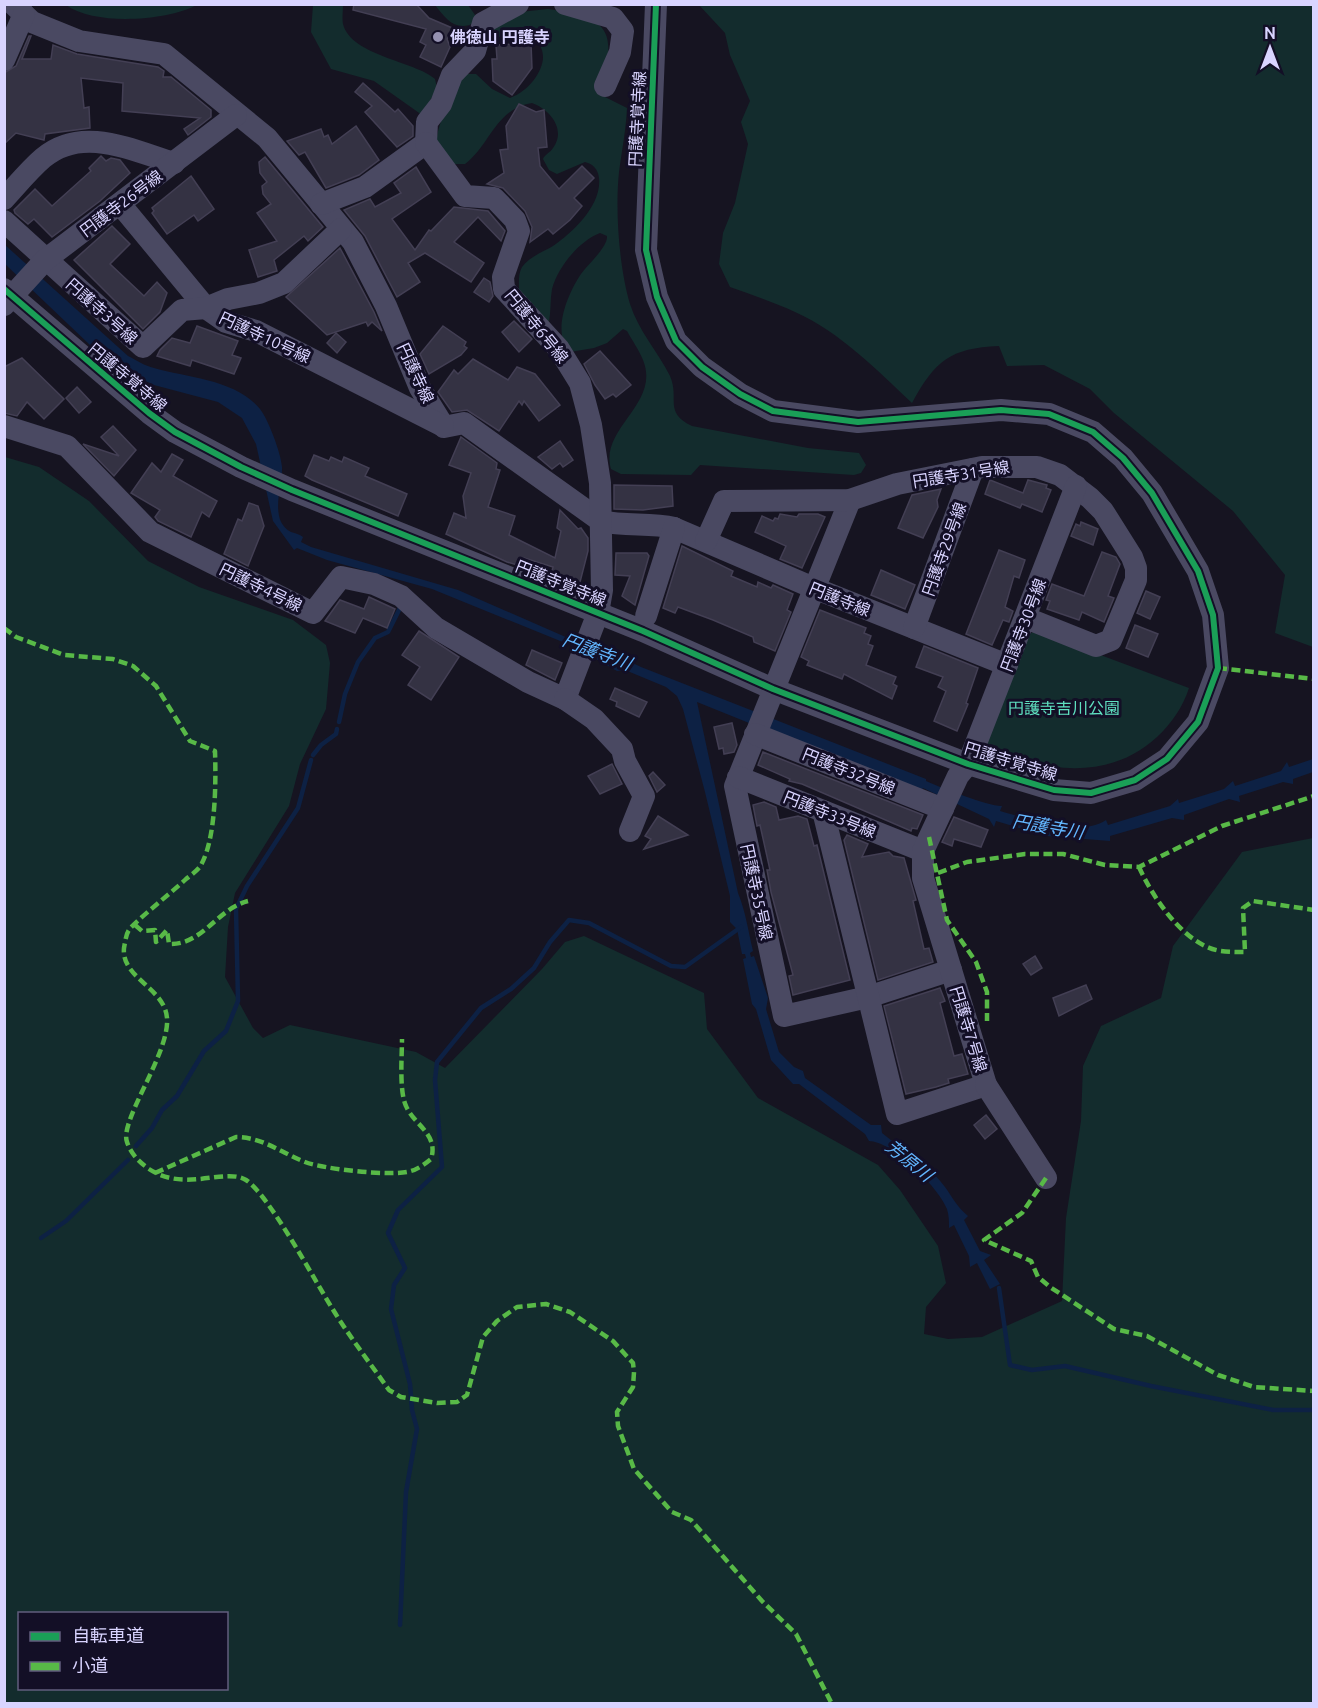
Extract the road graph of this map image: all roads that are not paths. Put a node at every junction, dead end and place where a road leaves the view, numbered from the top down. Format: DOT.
graph roads {
  1 [pos="518,4"];
  2 [pos="565,4"];
  3 [pos="656,4"];
  4 [pos="19,9"];
  5 [pos="4,60"];
  6 [pos="605,86"];
  7 [pos="236,115"];
  8 [pos="426,142"];
  9 [pos="174,163"];
  10 [pos="4,199"];
  11 [pos="120,204"];
  12 [pos="321,204"];
  13 [pos="4,221"];
  14 [pos="341,229"];
  15 [pos="40,264"];
  16 [pos="10,294"];
  17 [pos="206,308"];
  18 [pos="4,426"];
  19 [pos="444,427"];
  20 [pos="973,469"];
  21 [pos="1076,486"];
  22 [pos="850,500"];
  23 [pos="601,521"];
  24 [pos="674,528"];
  25 [pos="706,541"];
  26 [pos="814,588"];
  27 [pos="598,613"];
  28 [pos="646,616"];
  29 [pos="1026,618"];
  30 [pos="914,628"];
  31 [pos="1007,665"];
  32 [pos="771,696"];
  33 [pos="565,699"];
  34 [pos="756,734"];
  35 [pos="963,770"];
  36 [pos="738,777"];
  37 [pos="945,806"];
  38 [pos="823,811"];
  39 [pos="630,831"];
  40 [pos="922,851"];
  41 [pos="951,970"];
  42 [pos="868,997"];
  43 [pos="986,1085"];
  44 [pos="1046,1178"];
  1 -- 8 [label="street"];
  2 -- 6 [label="street"];
  3 -- 35 [label="street, 円護寺覚寺線"];
  4 -- 5 [label="street"];
  4 -- 7 [label="street, 円護寺線"];
  7 -- 9 [label="street, 円護寺26号線"];
  7 -- 12 [label="street, 円護寺線"];
  8 -- 12 [label="street"];
  8 -- 23 [label="street, 円護寺6号線"];
  9 -- 10 [label="street"];
  9 -- 11 [label="street, 円護寺26号線"];
  11 -- 15 [label="street, 円護寺26号線"];
  11 -- 17 [label="street, 円護寺10号線"];
  12 -- 14 [label="street, 円護寺線"];
  13 -- 15 [label="street"];
  14 -- 17 [label="street, 円護寺3号線"];
  14 -- 19 [label="street, 円護寺線"];
  15 -- 16 [label="street, 円護寺26号線"];
  15 -- 17 [label="street, 円護寺3号線"];
  16 -- 27 [label="street, 円護寺覚寺線"];
  17 -- 19 [label="street, 円護寺10号線"];
  18 -- 33 [label="street, 円護寺4号線"];
  19 -- 23 [label="street, 円護寺線"];
  20 -- 21 [label="street, 円護寺31号線"];
  20 -- 22 [label="street, 円護寺31号線"];
  20 -- 30 [label="street, 円護寺29号線"];
  21 -- 29 [label="street, 円護寺30号線"];
  21 -- 29 [label="street, 円護寺31号線"];
  22 -- 25 [label="street, 円護寺31号線"];
  22 -- 26 [label="street, 円護寺35号線"];
  23 -- 24 [label="street, 円護寺線"];
  23 -- 27 [label="street"];
  24 -- 25 [label="street, 円護寺線"];
  24 -- 28 [label="street"];
  25 -- 26 [label="street, 円護寺線"];
  26 -- 30 [label="street, 円護寺線"];
  26 -- 32 [label="street, 円護寺35号線"];
  27 -- 32 [label="street, 円護寺覚寺線"];
  27 -- 33 [label="street"];
  29 -- 31 [label="street, 円護寺30号線"];
  30 -- 31 [label="street, 円護寺線"];
  31 -- 35 [label="street, 円護寺30号線"];
  32 -- 34 [label="street, 円護寺35号線"];
  32 -- 35 [label="street, 円護寺覚寺線"];
  33 -- 39 [label="street"];
  34 -- 36 [label="street, 円護寺35号線"];
  34 -- 37 [label="street, 円護寺32号線"];
  35 -- 37 [label="street"];
  36 -- 38 [label="street, 円護寺33号線"];
  36 -- 42 [label="street, 円護寺35号線"];
  37 -- 40 [label="street"];
  38 -- 40 [label="street, 円護寺33号線"];
  38 -- 42 [label="street, 円護寺7号線"];
  40 -- 41 [label="street, 円護寺7号線"];
  41 -- 42 [label="street"];
  41 -- 43 [label="street, 円護寺7号線"];
  42 -- 43 [label="street, 円護寺7号線"];
  43 -- 44 [label="street"];
}
